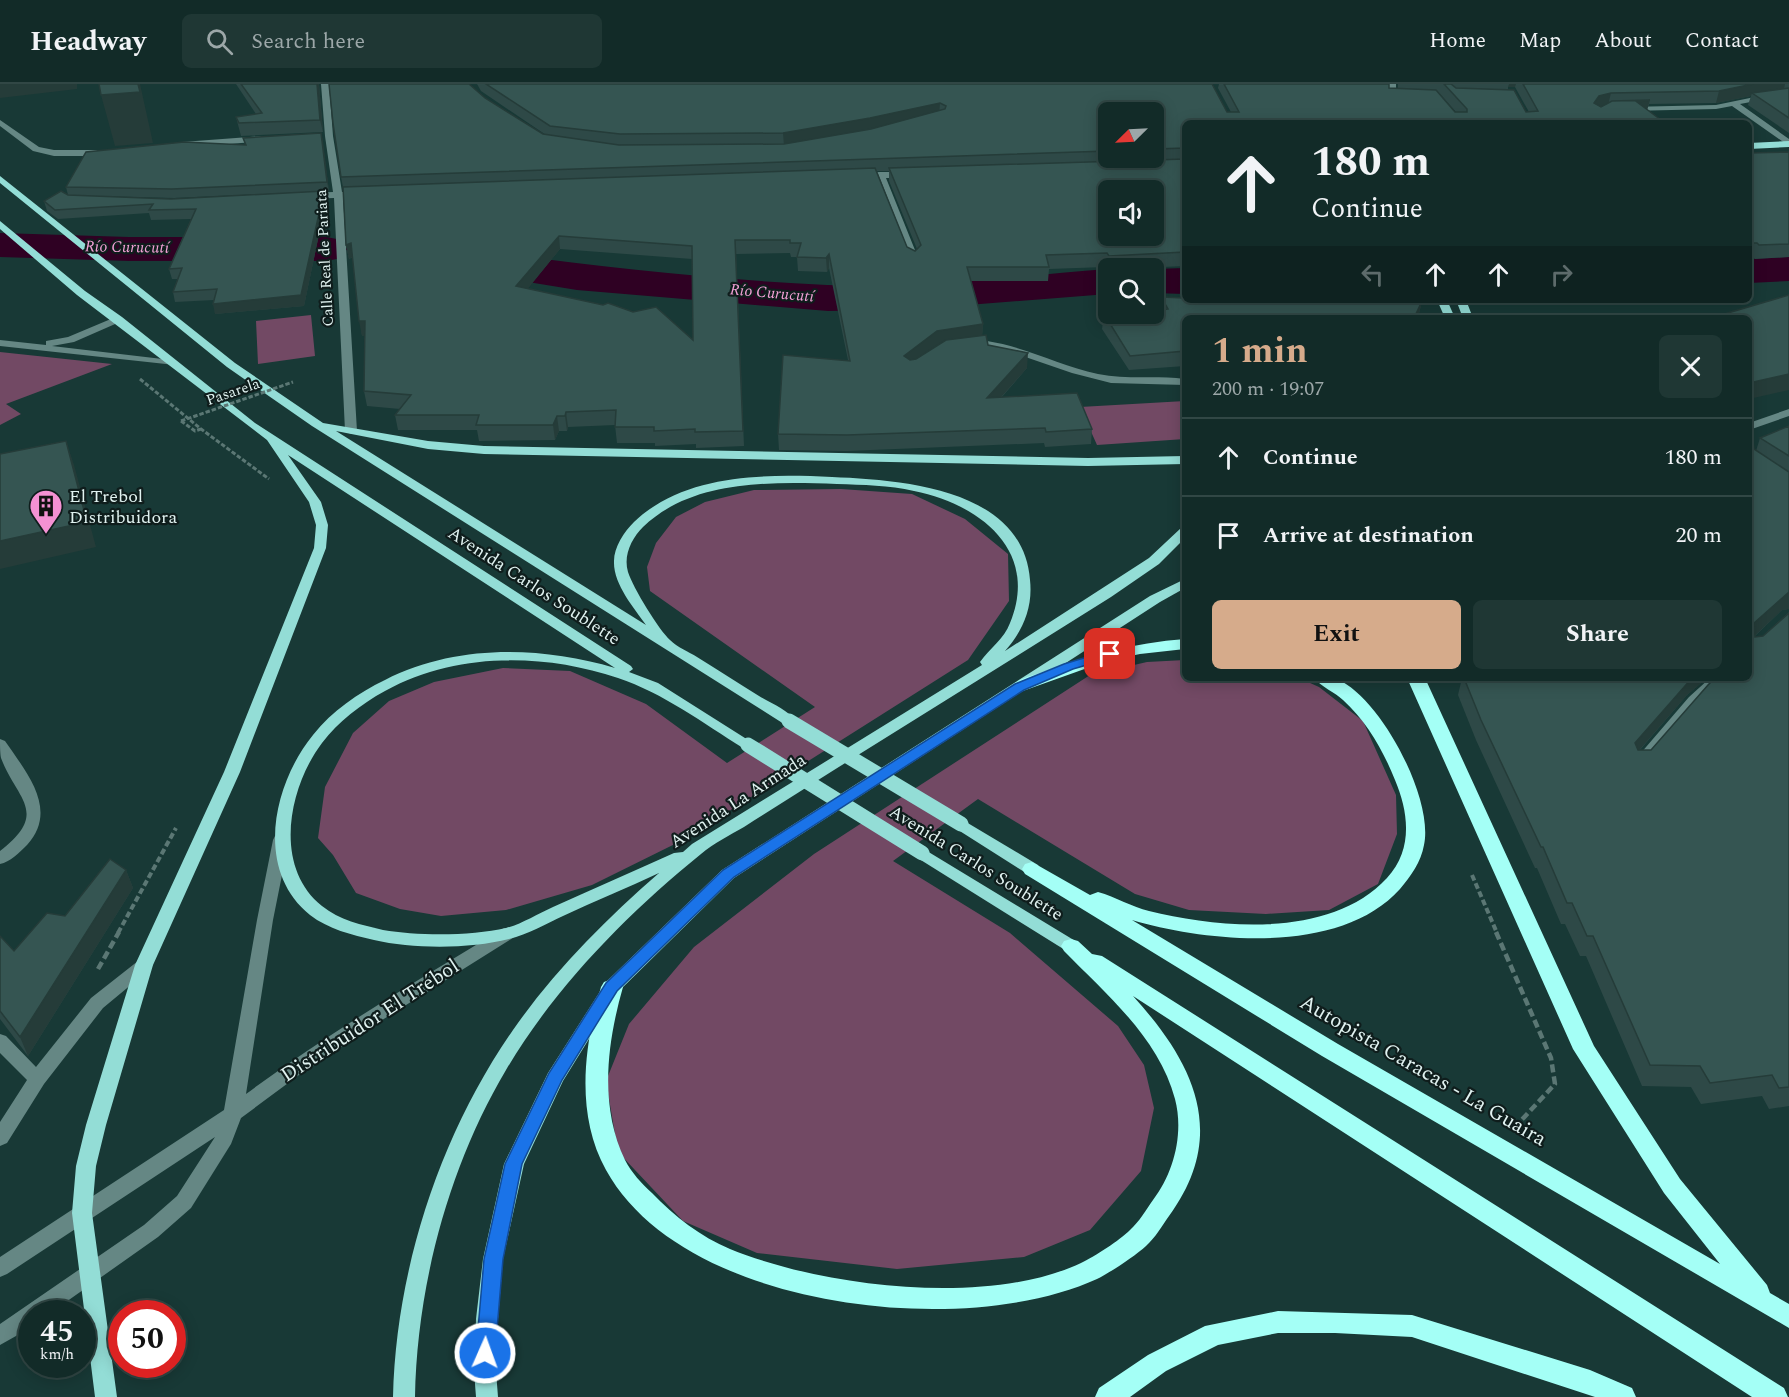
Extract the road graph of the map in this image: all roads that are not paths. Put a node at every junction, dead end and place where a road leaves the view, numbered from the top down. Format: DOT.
graph roads {
  1 [pos="325,84"];
  2 [pos="1392,84"];
  3 [pos="1773,88"];
  4 [pos="1786,94"];
  5 [pos="1414,97"];
  6 [pos="1734,104"];
  7 [pos="1621,109"];
  8 [pos="0,122"];
  9 [pos="317,136"];
  10 [pos="329,136"];
  11 [pos="273,139"];
  12 [pos="1789,144"];
  13 [pos="172,146"];
  14 [pos="1752,146"];
  15 [pos="117,152"];
  16 [pos="915,174"];
  17 [pos="880,175"];
  18 [pos="845,177"];
  19 [pos="0,179"];
  20 [pos="373,194"];
  21 [pos="338,195"];
  22 [pos="291,197"];
  23 [pos="0,224"];
  24 [pos="914,260"];
  25 [pos="118,319"];
  26 [pos="0,343"];
  27 [pos="32,346"];
  28 [pos="961,346"];
  29 [pos="171,363"];
  30 [pos="1182,382"];
  31 [pos="1789,412"];
  32 [pos="316,424"];
  33 [pos="1752,426"];
  34 [pos="351,431"];
  35 [pos="271,438"];
  36 [pos="1182,460"];
  37 [pos="1182,534"];
  38 [pos="1182,585"];
  39 [pos="1182,644"];
  40 [pos="667,645"];
  41 [pos="975,675"];
  42 [pos="1328,681"];
  43 [pos="1417,681"];
  44 [pos="1715,681"];
  45 [pos="653,686"];
  46 [pos="1020,687"];
  47 [pos="0,744"];
  48 [pos="1638,765"];
  49 [pos="281,840"];
  50 [pos="698,848"];
  51 [pos="0,859"];
  52 [pos="1032,869"];
  53 [pos="510,933"];
  54 [pos="1071,946"];
  55 [pos="144,965"];
  56 [pos="612,987"];
  57 [pos="0,1041"];
  58 [pos="37,1079"];
  59 [pos="233,1114"];
  60 [pos="0,1138"];
  61 [pos="82,1213"];
  62 [pos="0,1268"];
  63 [pos="90,1276"];
  64 [pos="53,1300"];
  65 [pos="1767,1303"];
  66 [pos="1789,1317"];
  67 [pos="18,1324"];
  68 [pos="0,1336"];
  69 [pos="106,1397"];
  70 [pos="404,1397"];
  71 [pos="487,1397"];
  72 [pos="1108,1397"];
  73 [pos="1623,1397"];
  74 [pos="1775,1397"];
  1 -- 10 [label="street, Calle Real de Pariata"];
  2 -- 5 [label="street"];
  3 -- 4 [label="street"];
  4 -- 6 [label="street"];
  6 -- 7 [label="street"];
  6 -- 12 [label="street"];
  8 -- 15 [label="street"];
  9 -- 10 [label="street"];
  10 -- 21 [label="street, Calle Real de Pariata"];
  11 -- 13 [label="street"];
  12 -- 14 [label="main road"];
  16 -- 17 [label="street"];
  17 -- 18 [label="street"];
  17 -- 24 [label="street"];
  19 -- 32 [label="main road, Avenida Carlos Soublette"];
  20 -- 21 [label="street"];
  21 -- 22 [label="street"];
  21 -- 34 [label="street, Calle Real de Pariata"];
  23 -- 25 [label="main road, Avenida Carlos Soublette"];
  25 -- 27 [label="street"];
  25 -- 29 [label="main road, Avenida Carlos Soublette"];
  26 -- 27 [label="street"];
  27 -- 29 [label="street"];
  28 -- 30 [label="street"];
  29 -- 35 [label="main road, Avenida Carlos Soublette"];
  31 -- 33 [label="street"];
  32 -- 34 [label="main road"];
  32 -- 40 [label="main road, Avenida Carlos Soublette"];
  34 -- 36 [label="main road"];
  35 -- 45 [label="main road, Avenida Carlos Soublette"];
  35 -- 55 [label="main road"];
  37 -- 41 [label="main road, Avenida La Armada"];
  38 -- 46 [label="main road"];
  39 -- 46 [label="highway"];
  40 -- 41 [label="main road"];
  40 -- 52 [label="main road, Avenida Carlos Soublette, bridge"];
  41 -- 50 [label="main road, Avenida La Armada"];
  42 -- 52 [label="highway"];
  43 -- 65 [label="highway"];
  44 -- 48 [label="street"];
  45 -- 49 [label="main road"];
  45 -- 54 [label="main road, Avenida Carlos Soublette, bridge"];
  46 -- 56 [label="main road"];
  47 -- 51 [label="street"];
  49 -- 53 [label="main road"];
  49 -- 59 [label="street"];
  50 -- 53 [label="main road"];
  50 -- 70 [label="main road, Avenida La Armada"];
  52 -- 65 [label="highway, Autopista Caracas - La Guaira"];
  53 -- 59 [label="street, Distribuidor El Trébol"];
  54 -- 56 [label="highway"];
  54 -- 74 [label="highway"];
  55 -- 58 [label="street"];
  55 -- 61 [label="main road"];
  56 -- 71 [label="main road"];
  57 -- 58 [label="street"];
  58 -- 60 [label="street"];
  59 -- 61 [label="street, Distribuidor El Trébol"];
  59 -- 63 [label="street"];
  61 -- 62 [label="street, Distribuidor El Trébol"];
  61 -- 63 [label="main road"];
  63 -- 64 [label="street"];
  63 -- 69 [label="main road"];
  65 -- 66 [label="highway, Autopista Caracas - La Guaira"];
  67 -- 68 [label="street"];
  72 -- 73 [label="highway"];
}
